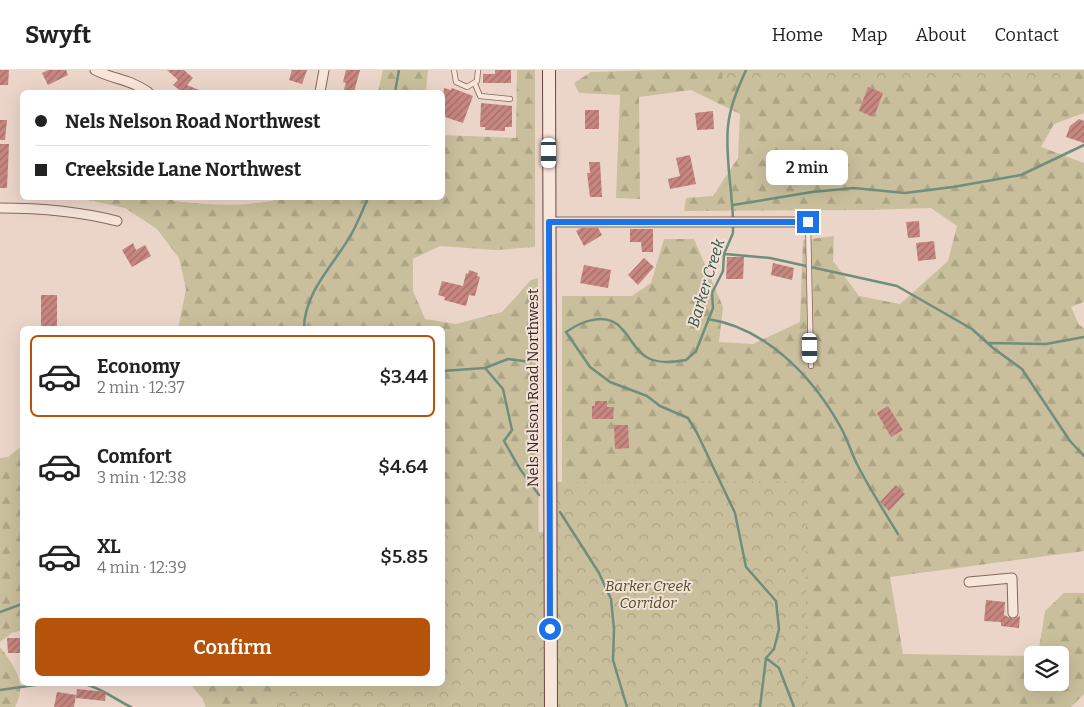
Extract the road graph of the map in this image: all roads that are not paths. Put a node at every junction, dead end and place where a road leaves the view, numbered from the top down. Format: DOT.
graph roads {
  1 [pos="95,70"];
  2 [pos="324,70"];
  3 [pos="454,70"];
  4 [pos="478,70"];
  5 [pos="549,70"];
  6 [pos="475,84"];
  7 [pos="145,90"];
  8 [pos="320,90"];
  9 [pos="510,99"];
  10 [pos="0,208"];
  11 [pos="117,221"];
  12 [pos="549,222"];
  13 [pos="808,222"];
  14 [pos="811,366"];
  15 [pos="969,582"];
  16 [pos="1013,613"];
  17 [pos="551,707"];
  1 -- 7 [label="street"];
  2 -- 8 [label="street"];
  3 -- 6 [label="lane"];
  4 -- 6 [label="lane"];
  5 -- 12 [label="street, Nels Nelson Road Northwest"];
  6 -- 9 [label="lane"];
  10 -- 11 [label="street"];
  12 -- 13 [label="street"];
  12 -- 17 [label="street, Nels Nelson Road Northwest"];
  13 -- 14 [label="lane"];
  15 -- 16 [label="street"];
}
